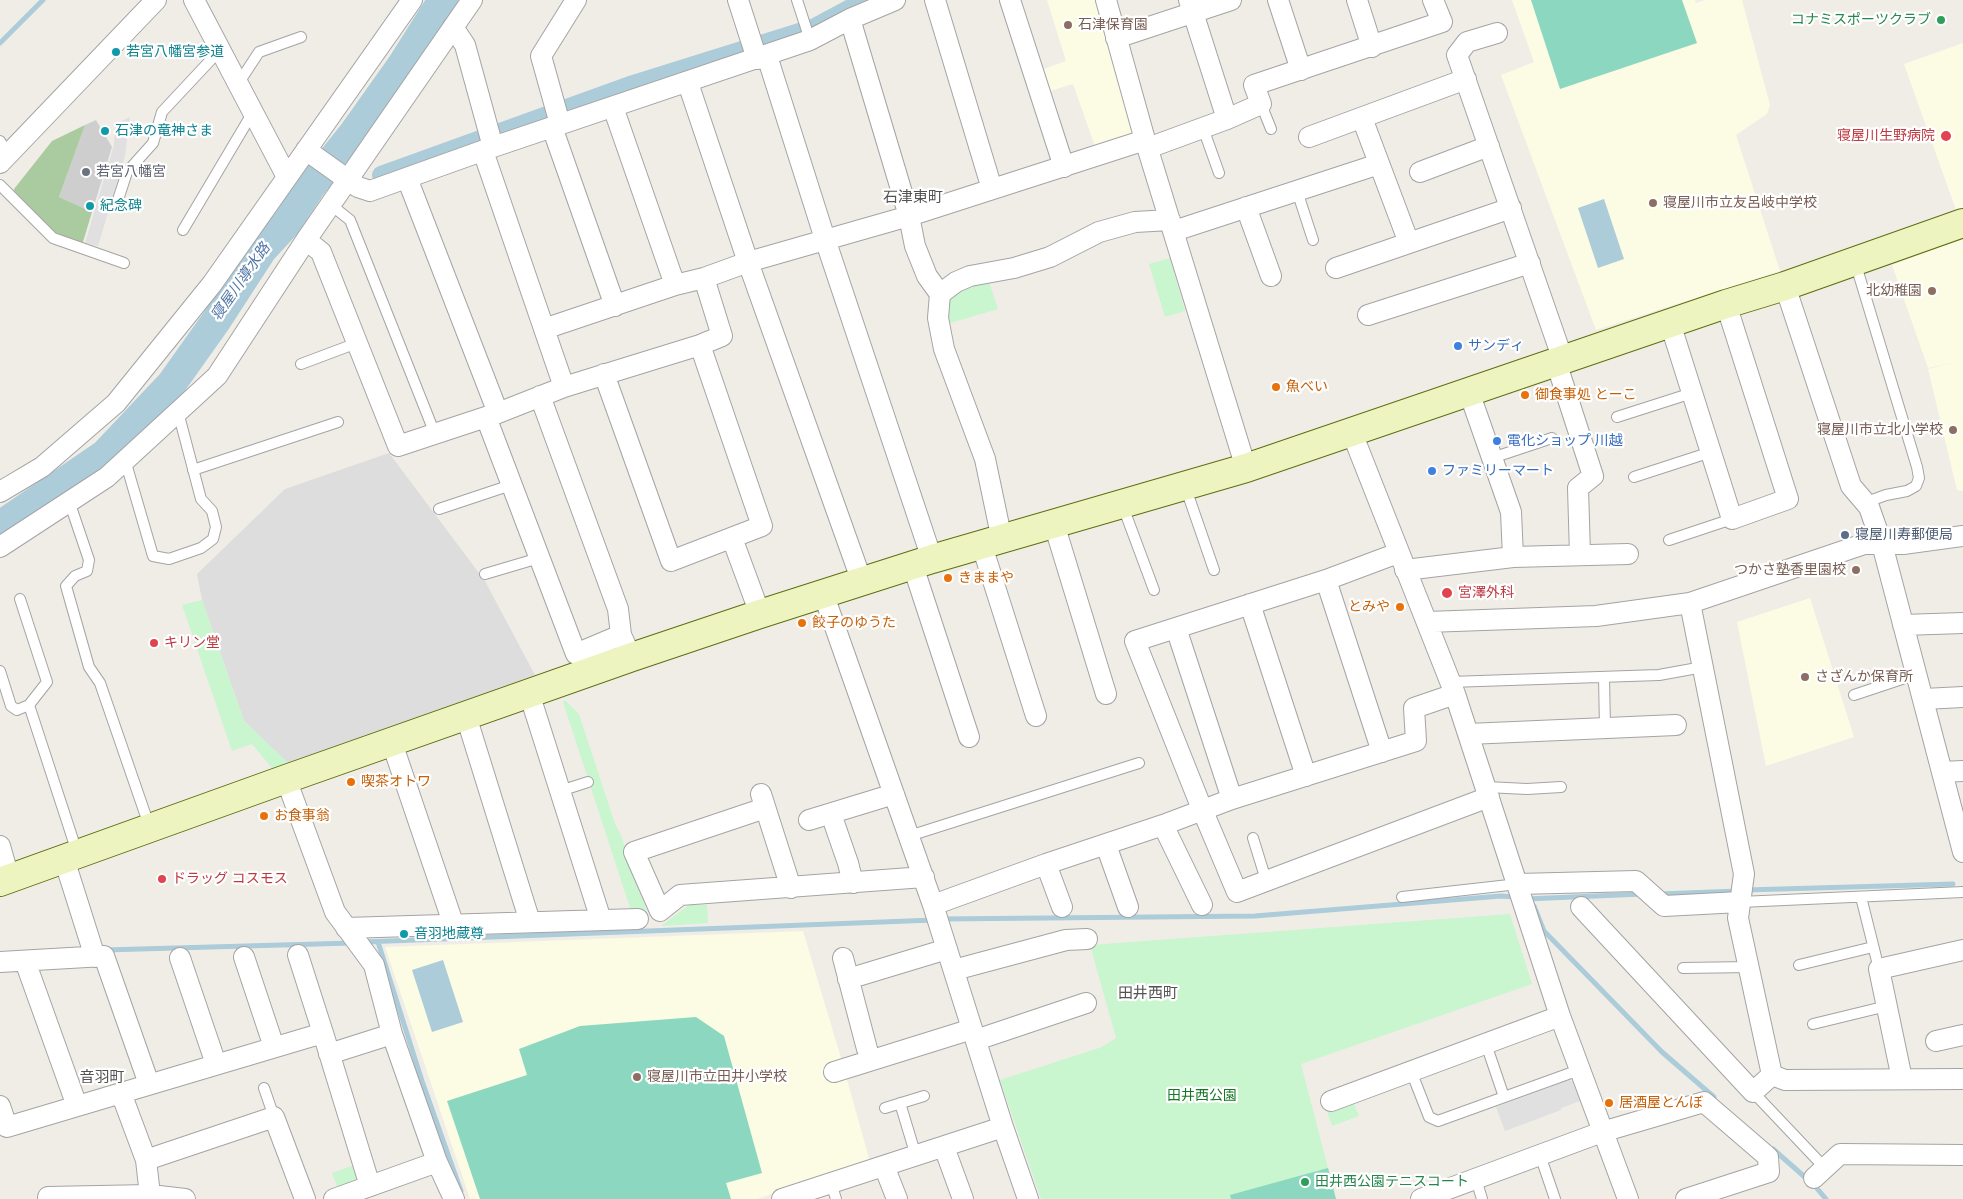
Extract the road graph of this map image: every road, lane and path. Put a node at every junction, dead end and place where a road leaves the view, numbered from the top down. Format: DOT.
graph roads {
  1 [pos="156,0"];
  2 [pos="194,0"];
  3 [pos="412,0"];
  4 [pos="472,0"];
  5 [pos="576,0"];
  6 [pos="738,0"];
  7 [pos="797,0"];
  8 [pos="896,0"];
  9 [pos="935,0"];
  10 [pos="1010,0"];
  11 [pos="1106,0"];
  12 [pos="1231,0"];
  13 [pos="1278,0"];
  14 [pos="1357,0"];
  15 [pos="1433,0"];
  16 [pos="1191,7"];
  17 [pos="850,19"];
  18 [pos="453,27"];
  19 [pos="808,33"];
  20 [pos="1497,33"];
  21 [pos="301,37"];
  22 [pos="1116,38"];
  23 [pos="1372,46"];
  24 [pos="220,50"];
  25 [pos="758,52"];
  26 [pos="1301,70"];
  27 [pos="1466,79"];
  28 [pos="688,83"];
  29 [pos="238,84"];
  30 [pos="1262,104"];
  31 [pos="613,107"];
  32 [pos="253,112"];
  33 [pos="1362,118"];
  34 [pos="556,120"];
  35 [pos="1227,120"];
  36 [pos="1203,128"];
  37 [pos="1271,128"];
  38 [pos="1308,137"];
  39 [pos="489,142"];
  40 [pos="1147,144"];
  41 [pos="1489,146"];
  42 [pos="308,151"];
  43 [pos="3,153"];
  44 [pos="1379,164"];
  45 [pos="1064,167"];
  46 [pos="1219,172"];
  47 [pos="1420,172"];
  48 [pos="287,177"];
  49 [pos="407,178"];
  50 [pos="347,179"];
  51 [pos="0,185"];
  52 [pos="992,189"];
  53 [pos="1297,191"];
  54 [pos="117,203"];
  55 [pos="331,205"];
  56 [pos="1246,207"];
  57 [pos="1511,208"];
  58 [pos="909,216"];
  59 [pos="1963,222"];
  60 [pos="1172,225"];
  61 [pos="183,230"];
  62 [pos="825,239"];
  63 [pos="306,240"];
  64 [pos="1314,240"];
  65 [pos="1409,243"];
  66 [pos="1855,261"];
  67 [pos="748,262"];
  68 [pos="124,263"];
  69 [pos="1530,263"];
  70 [pos="1336,268"];
  71 [pos="1270,276"];
  72 [pos="704,278"];
  73 [pos="676,285"];
  74 [pos="1785,286"];
  75 [pos="940,294"];
  76 [pos="1726,304"];
  77 [pos="615,306"];
  78 [pos="1368,315"];
  79 [pos="1670,323"];
  80 [pos="544,329"];
  81 [pos="357,343"];
  82 [pos="700,345"];
  83 [pos="1560,361"];
  84 [pos="301,364"];
  85 [pos="604,374"];
  86 [pos="564,387"];
  87 [pos="1469,392"];
  88 [pos="1692,393"];
  89 [pos="540,396"];
  90 [pos="178,412"];
  91 [pos="492,415"];
  92 [pos="1617,417"];
  93 [pos="338,422"];
  94 [pos="1352,433"];
  95 [pos="435,434"];
  96 [pos="1552,438"];
  97 [pos="1711,452"];
  98 [pos="1492,458"];
  99 [pos="126,460"];
  100 [pos="1246,468"];
  101 [pos="193,470"];
  102 [pos="1634,477"];
  103 [pos="511,485"];
  104 [pos="1185,486"];
  105 [pos="0,492"];
  106 [pos="69,501"];
  107 [pos="1864,502"];
  108 [pos="1122,504"];
  109 [pos="439,509"];
  110 [pos="1732,519"];
  111 [pos="1054,524"];
  112 [pos="1963,536"];
  113 [pos="732,538"];
  114 [pos="1670,540"];
  115 [pos="992,543"];
  116 [pos="1882,544"];
  117 [pos="0,547"];
  118 [pos="1628,554"];
  119 [pos="1580,556"];
  120 [pos="1513,557"];
  121 [pos="539,558"];
  122 [pos="1402,562"];
  123 [pos="923,563"];
  124 [pos="1214,570"];
  125 [pos="485,574"];
  126 [pos="1326,580"];
  127 [pos="862,582"];
  128 [pos="1154,590"];
  129 [pos="822,593"];
  130 [pos="20,599"];
  131 [pos="1690,603"];
  132 [pos="1250,604"];
  133 [pos="760,614"];
  134 [pos="1427,622"];
  135 [pos="1963,624"];
  136 [pos="1904,625"];
  137 [pos="1176,628"];
  138 [pos="626,646"];
  139 [pos="579,664"];
  140 [pos="1703,667"];
  141 [pos="0,671"];
  142 [pos="1917,674"];
  143 [pos="1604,677"];
  144 [pos="1452,688"];
  145 [pos="529,693"];
  146 [pos="1106,694"];
  147 [pos="1854,694"];
  148 [pos="1963,697"];
  149 [pos="1924,699"];
  150 [pos="29,705"];
  151 [pos="466,716"];
  152 [pos="1036,716"];
  153 [pos="1676,725"];
  154 [pos="1605,728"];
  155 [pos="1468,734"];
  156 [pos="969,737"];
  157 [pos="392,743"];
  158 [pos="1382,752"];
  159 [pos="1139,764"];
  160 [pos="1963,771"];
  161 [pos="1942,772"];
  162 [pos="1306,776"];
  163 [pos="286,779"];
  164 [pos="588,782"];
  165 [pos="1561,787"];
  166 [pos="560,791"];
  167 [pos="1487,792"];
  168 [pos="894,794"];
  169 [pos="1232,799"];
  170 [pos="1202,810"];
  171 [pos="831,814"];
  172 [pos="809,820"];
  173 [pos="1163,825"];
  174 [pos="150,829"];
  175 [pos="909,836"];
  176 [pos="1253,838"];
  177 [pos="1106,845"];
  178 [pos="1962,845"];
  179 [pos="0,846"];
  180 [pos="71,856"];
  181 [pos="1046,864"];
  182 [pos="924,877"];
  183 [pos="5,880"];
  184 [pos="1266,880"];
  185 [pos="853,883"];
  186 [pos="791,888"];
  187 [pos="1963,892"];
  188 [pos="1521,894"];
  189 [pos="1741,895"];
  190 [pos="1402,897"];
  191 [pos="1861,897"];
  192 [pos="1202,905"];
  193 [pos="934,906"];
  194 [pos="1062,907"];
  195 [pos="1128,907"];
  196 [pos="1581,907"];
  197 [pos="638,919"];
  198 [pos="601,920"];
  199 [pos="530,922"];
  200 [pos="453,923"];
  201 [pos="353,938"];
  202 [pos="1087,939"];
  203 [pos="944,940"];
  204 [pos="1873,947"];
  205 [pos="1963,950"];
  206 [pos="298,955"];
  207 [pos="94,957"];
  208 [pos="244,957"];
  209 [pos="180,958"];
  210 [pos="843,958"];
  211 [pos="25,961"];
  212 [pos="0,962"];
  213 [pos="1800,965"];
  214 [pos="1750,967"];
  215 [pos="1683,968"];
  216 [pos="1879,969"];
  217 [pos="954,970"];
  218 [pos="848,979"];
  219 [pos="1086,1003"];
  220 [pos="1887,1006"];
  221 [pos="1560,1016"];
  222 [pos="1813,1024"];
  223 [pos="323,1033"];
  224 [pos="392,1034"];
  225 [pos="974,1035"];
  226 [pos="1963,1035"];
  227 [pos="1936,1041"];
  228 [pos="1486,1044"];
  229 [pos="274,1047"];
  230 [pos="867,1049"];
  231 [pos="329,1054"];
  232 [pos="216,1064"];
  233 [pos="1579,1070"];
  234 [pos="1411,1071"];
  235 [pos="834,1072"];
  236 [pos="1772,1074"];
  237 [pos="1963,1079"];
  238 [pos="1902,1080"];
  239 [pos="149,1084"];
  240 [pos="264,1088"];
  241 [pos="1753,1092"];
  242 [pos="121,1093"];
  243 [pos="924,1096"];
  244 [pos="1504,1097"];
  245 [pos="1330,1101"];
  246 [pos="900,1103"];
  247 [pos="0,1106"];
  248 [pos="77,1106"];
  249 [pos="885,1108"];
  250 [pos="274,1117"];
  251 [pos="1003,1128"];
  252 [pos="1602,1132"];
  253 [pos="944,1147"];
  254 [pos="1540,1155"];
  255 [pos="1963,1155"];
  256 [pos="916,1156"];
  257 [pos="146,1160"];
  258 [pos="436,1162"];
  259 [pos="884,1166"];
  260 [pos="1820,1173"];
  261 [pos="1476,1179"];
  262 [pos="370,1186"];
  263 [pos="833,1191"];
  264 [pos="150,1195"];
  265 [pos="48,1197"];
  266 [pos="185,1199"];
  267 [pos="305,1199"];
  268 [pos="334,1199"];
  269 [pos="454,1199"];
  270 [pos="784,1199"];
  271 [pos="897,1199"];
  272 [pos="963,1199"];
  273 [pos="1028,1199"];
  274 [pos="1421,1199"];
  275 [pos="1482,1199"];
  276 [pos="1555,1199"];
  277 [pos="1628,1199"];
  278 [pos="1686,1199"];
  1 -- 43 [label="street"];
  2 -- 24 [label="street"];
  3 -- 42 [label="street"];
  4 -- 18 [label="street"];
  5 -- 34 [label="street"];
  6 -- 25 [label="street"];
  7 -- 19 [label="lane"];
  8 -- 17 [label="street"];
  9 -- 52 [label="street"];
  10 -- 45 [label="street"];
  11 -- 22 [label="street"];
  12 -- 16 [label="street"];
  13 -- 26 [label="street"];
  14 -- 23 [label="street"];
  15 -- 23 [label="street"];
  16 -- 22 [label="street"];
  16 -- 35 [label="street"];
  17 -- 19 [label="street"];
  17 -- 58 [label="street"];
  18 -- 39 [label="street"];
  18 -- 50 [label="street"];
  19 -- 25 [label="street"];
  20 -- 27 [label="street"];
  21 -- 29 [label="lane"];
  22 -- 40 [label="street"];
  23 -- 26 [label="street"];
  24 -- 29 [label="street"];
  24 -- 54 [label="lane"];
  25 -- 28 [label="street"];
  25 -- 62 [label="street"];
  26 -- 30 [label="street"];
  27 -- 33 [label="street"];
  27 -- 41 [label="street"];
  28 -- 31 [label="street"];
  28 -- 67 [label="street"];
  29 -- 32 [label="street"];
  30 -- 35 [label="street"];
  30 -- 37 [label="lane"];
  31 -- 34 [label="street"];
  31 -- 73 [label="street"];
  32 -- 48 [label="street"];
  32 -- 61 [label="lane"];
  33 -- 38 [label="street"];
  33 -- 44 [label="street"];
  34 -- 39 [label="street"];
  34 -- 77 [label="street"];
  35 -- 36 [label="street"];
  36 -- 40 [label="street"];
  36 -- 46 [label="lane"];
  39 -- 49 [label="street"];
  39 -- 80 [label="street"];
  40 -- 45 [label="street"];
  40 -- 60 [label="street"];
  41 -- 47 [label="street"];
  41 -- 57 [label="street"];
  42 -- 48 [label="street"];
  42 -- 50 [label="street"];
  44 -- 53 [label="street"];
  44 -- 65 [label="street"];
  45 -- 52 [label="street"];
  48 -- 105 [label="street"];
  49 -- 50 [label="street"];
  49 -- 91 [label="street"];
  50 -- 55 [label="street"];
  51 -- 68 [label="lane"];
  52 -- 58 [label="street"];
  53 -- 56 [label="street"];
  53 -- 64 [label="lane"];
  55 -- 63 [label="street"];
  55 -- 95 [label="lane"];
  56 -- 60 [label="street"];
  56 -- 71 [label="street"];
  57 -- 65 [label="street"];
  57 -- 69 [label="street"];
  58 -- 62 [label="street"];
  58 -- 75 [label="street"];
  59 -- 66 [label="street"];
  60 -- 75 [label="street"];
  60 -- 100 [label="street"];
  62 -- 67 [label="street"];
  62 -- 123 [label="street"];
  63 -- 81 [label="street"];
  63 -- 90 [label="street"];
  65 -- 70 [label="street"];
  66 -- 74 [label="street"];
  66 -- 107 [label="lane"];
  67 -- 72 [label="street"];
  67 -- 127 [label="street"];
  69 -- 78 [label="street"];
  69 -- 83 [label="street"];
  72 -- 73 [label="street"];
  72 -- 82 [label="street"];
  73 -- 77 [label="street"];
  74 -- 76 [label="street"];
  74 -- 107 [label="street"];
  75 -- 115 [label="street"];
  76 -- 79 [label="street"];
  76 -- 110 [label="street"];
  77 -- 80 [label="street"];
  79 -- 83 [label="street"];
  79 -- 88 [label="street"];
  80 -- 86 [label="street"];
  81 -- 84 [label="lane"];
  81 -- 95 [label="street"];
  82 -- 85 [label="street"];
  82 -- 113 [label="street"];
  83 -- 87 [label="street"];
  83 -- 119 [label="street"];
  85 -- 86 [label="street"];
  85 -- 113 [label="street"];
  86 -- 89 [label="street"];
  87 -- 94 [label="street"];
  87 -- 98 [label="street"];
  88 -- 92 [label="lane"];
  88 -- 97 [label="street"];
  89 -- 91 [label="street"];
  89 -- 138 [label="street"];
  90 -- 99 [label="street"];
  90 -- 101 [label="lane"];
  91 -- 95 [label="street"];
  91 -- 103 [label="street"];
  93 -- 101 [label="lane"];
  94 -- 100 [label="street"];
  94 -- 122 [label="street"];
  96 -- 98 [label="lane"];
  97 -- 102 [label="lane"];
  97 -- 110 [label="street"];
  98 -- 120 [label="street"];
  99 -- 101 [label="lane"];
  99 -- 106 [label="street"];
  100 -- 104 [label="street"];
  103 -- 109 [label="lane"];
  103 -- 121 [label="street"];
  104 -- 108 [label="street"];
  104 -- 124 [label="lane"];
  106 -- 117 [label="street"];
  106 -- 174 [label="lane"];
  107 -- 116 [label="street"];
  108 -- 111 [label="street"];
  108 -- 128 [label="lane"];
  110 -- 114 [label="lane"];
  111 -- 115 [label="street"];
  111 -- 146 [label="street"];
  112 -- 116 [label="street"];
  113 -- 133 [label="street"];
  115 -- 123 [label="street"];
  115 -- 152 [label="street"];
  116 -- 131 [label="street"];
  116 -- 136 [label="street"];
  118 -- 119 [label="street"];
  119 -- 120 [label="street"];
  120 -- 122 [label="street"];
  121 -- 125 [label="lane"];
  121 -- 139 [label="street"];
  122 -- 126 [label="street"];
  122 -- 134 [label="street"];
  123 -- 127 [label="street"];
  123 -- 156 [label="street"];
  126 -- 132 [label="street"];
  126 -- 158 [label="street"];
  127 -- 129 [label="street"];
  129 -- 133 [label="street"];
  129 -- 168 [label="street"];
  130 -- 150 [label="lane"];
  131 -- 134 [label="street"];
  131 -- 140 [label="street"];
  132 -- 137 [label="street"];
  132 -- 162 [label="street"];
  133 -- 138 [label="street"];
  134 -- 144 [label="street"];
  135 -- 136 [label="street"];
  136 -- 142 [label="street"];
  137 -- 169 [label="street"];
  137 -- 170 [label="street"];
  138 -- 139 [label="street"];
  139 -- 145 [label="street"];
  140 -- 143 [label="lane"];
  140 -- 189 [label="street"];
  141 -- 150 [label="lane"];
  142 -- 147 [label="lane"];
  142 -- 149 [label="street"];
  143 -- 144 [label="lane"];
  143 -- 154 [label="lane"];
  144 -- 155 [label="street"];
  144 -- 158 [label="street"];
  145 -- 151 [label="street"];
  145 -- 166 [label="street"];
  148 -- 149 [label="street"];
  149 -- 161 [label="street"];
  150 -- 180 [label="lane"];
  151 -- 157 [label="street"];
  151 -- 199 [label="street"];
  153 -- 154 [label="street"];
  154 -- 155 [label="street"];
  155 -- 167 [label="street"];
  157 -- 163 [label="street"];
  157 -- 200 [label="street"];
  158 -- 162 [label="street"];
  159 -- 175 [label="lane"];
  160 -- 161 [label="street"];
  161 -- 178 [label="street"];
  162 -- 169 [label="street"];
  163 -- 174 [label="street"];
  163 -- 201 [label="street"];
  164 -- 166 [label="lane"];
  165 -- 167 [label="lane"];
  166 -- 198 [label="street"];
  167 -- 184 [label="street"];
  167 -- 188 [label="street"];
  168 -- 171 [label="street"];
  168 -- 175 [label="street"];
  169 -- 170 [label="street"];
  170 -- 173 [label="street"];
  170 -- 184 [label="street"];
  171 -- 172 [label="street"];
  171 -- 185 [label="street"];
  173 -- 177 [label="street"];
  173 -- 192 [label="street"];
  174 -- 180 [label="street"];
  175 -- 182 [label="street"];
  176 -- 184 [label="lane"];
  177 -- 181 [label="street"];
  177 -- 195 [label="street"];
  179 -- 183 [label="street"];
  180 -- 183 [label="street"];
  180 -- 207 [label="street"];
  181 -- 193 [label="street"];
  181 -- 194 [label="street"];
  182 -- 185 [label="street"];
  182 -- 193 [label="street"];
  185 -- 186 [label="street"];
  186 -- 186 [label="street"];
  187 -- 191 [label="lane"];
  188 -- 189 [label="street"];
  188 -- 190 [label="lane"];
  188 -- 221 [label="street"];
  189 -- 191 [label="lane"];
  189 -- 214 [label="street"];
  191 -- 204 [label="lane"];
  193 -- 203 [label="street"];
  196 -- 241 [label="street"];
  197 -- 198 [label="street"];
  198 -- 199 [label="street"];
  199 -- 200 [label="street"];
  200 -- 201 [label="street"];
  201 -- 224 [label="street"];
  202 -- 217 [label="street"];
  203 -- 217 [label="street"];
  203 -- 218 [label="street"];
  204 -- 213 [label="lane"];
  204 -- 216 [label="lane"];
  205 -- 216 [label="street"];
  206 -- 223 [label="street"];
  207 -- 211 [label="street"];
  207 -- 239 [label="street"];
  208 -- 229 [label="street"];
  209 -- 232 [label="street"];
  210 -- 218 [label="street"];
  211 -- 212 [label="street"];
  211 -- 248 [label="street"];
  214 -- 215 [label="lane"];
  214 -- 236 [label="street"];
  216 -- 220 [label="street"];
  217 -- 225 [label="street"];
  218 -- 230 [label="street"];
  219 -- 225 [label="street"];
  220 -- 222 [label="lane"];
  220 -- 238 [label="street"];
  221 -- 228 [label="street"];
  221 -- 233 [label="street"];
  223 -- 229 [label="street"];
  223 -- 231 [label="street"];
  224 -- 231 [label="street"];
  224 -- 258 [label="street"];
  225 -- 235 [label="street"];
  225 -- 251 [label="street"];
  226 -- 227 [label="street"];
  228 -- 234 [label="street"];
  228 -- 244 [label="lane"];
  229 -- 232 [label="street"];
  231 -- 262 [label="street"];
  232 -- 239 [label="street"];
  233 -- 244 [label="lane"];
  233 -- 252 [label="street"];
  234 -- 244 [label="lane"];
  234 -- 245 [label="street"];
  236 -- 238 [label="street"];
  236 -- 241 [label="street"];
  237 -- 238 [label="street"];
  239 -- 242 [label="street"];
  240 -- 250 [label="lane"];
  241 -- 260 [label="lane"];
  242 -- 248 [label="street"];
  242 -- 257 [label="street"];
  243 -- 246 [label="lane"];
  246 -- 249 [label="lane"];
  246 -- 256 [label="lane"];
  247 -- 248 [label="street"];
  250 -- 257 [label="street"];
  250 -- 267 [label="street"];
  251 -- 253 [label="street"];
  251 -- 273 [label="street"];
  252 -- 254 [label="street"];
  252 -- 277 [label="street"];
  252 -- 278 [label="street"];
  253 -- 256 [label="street"];
  253 -- 272 [label="street"];
  254 -- 261 [label="street"];
  254 -- 276 [label="lane"];
  255 -- 260 [label="street"];
  256 -- 259 [label="street"];
  257 -- 264 [label="street"];
  258 -- 262 [label="street"];
  258 -- 269 [label="street"];
  259 -- 263 [label="street"];
  259 -- 271 [label="street"];
  261 -- 274 [label="street"];
  261 -- 275 [label="lane"];
  262 -- 268 [label="street"];
  263 -- 270 [label="street"];
  264 -- 265 [label="street"];
  264 -- 266 [label="street"];
}
